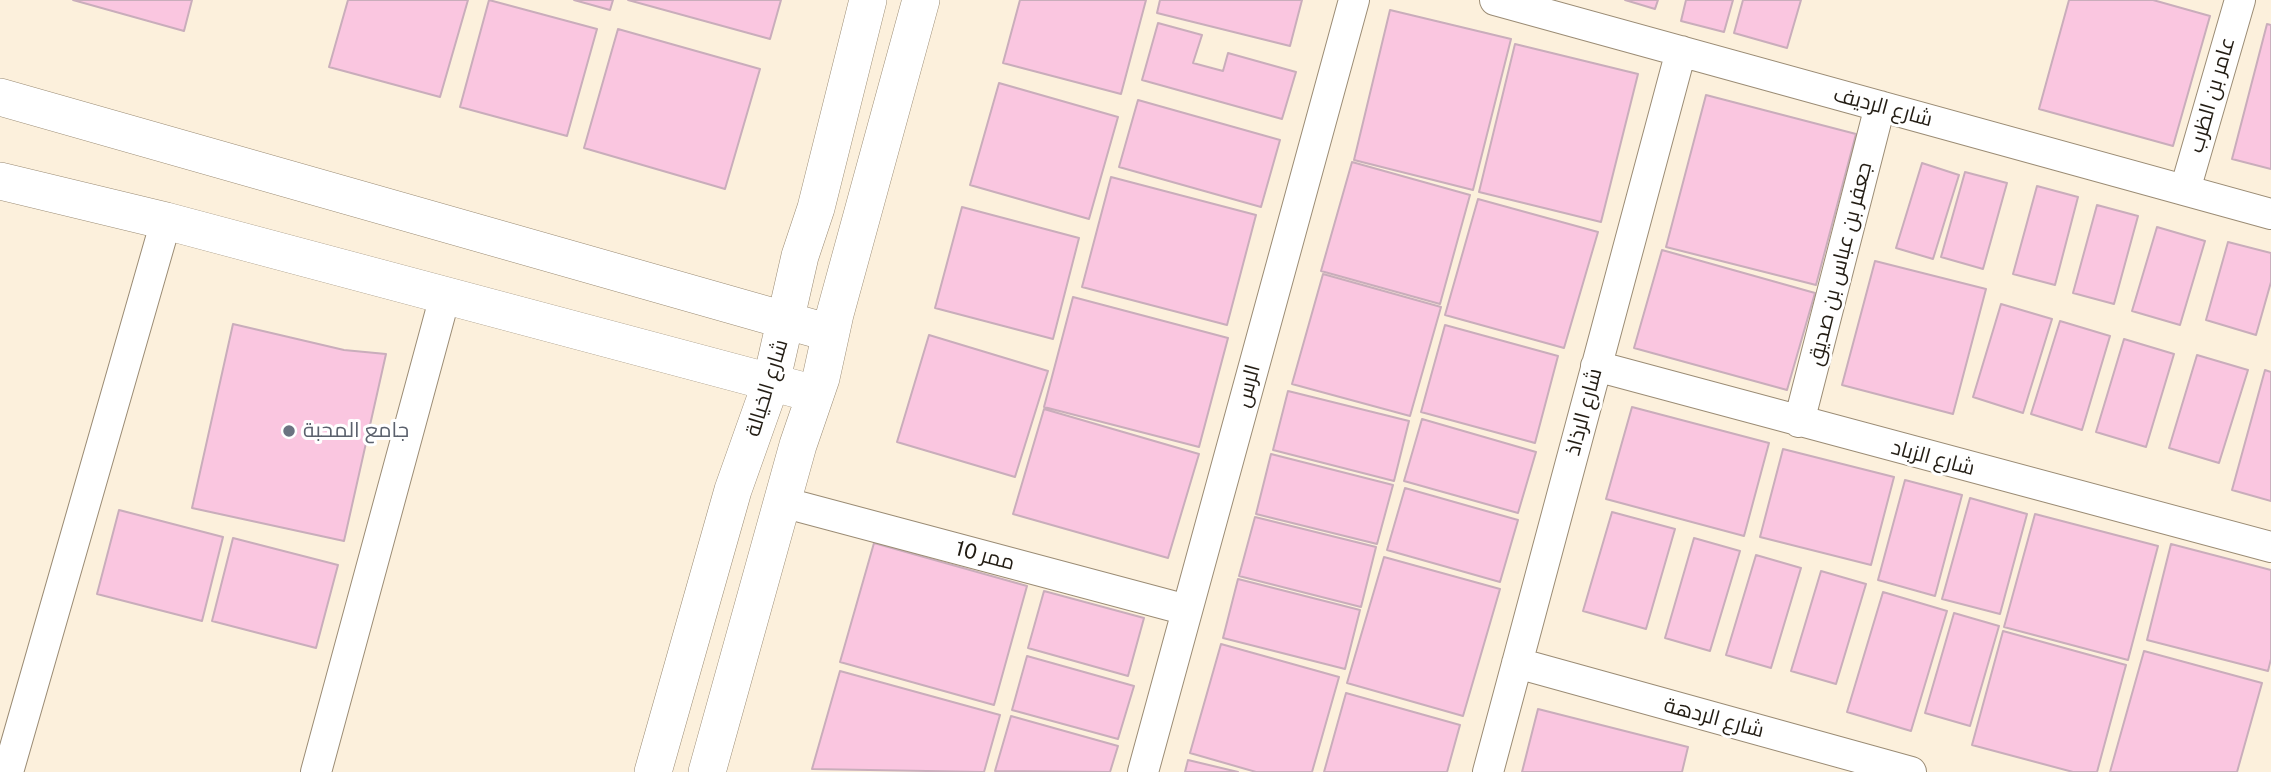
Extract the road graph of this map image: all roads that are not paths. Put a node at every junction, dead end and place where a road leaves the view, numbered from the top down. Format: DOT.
graph roads {
  1 [pos="868,0"];
  2 [pos="921,0"];
  3 [pos="1354,0"];
  4 [pos="1495,0"];
  5 [pos="2240,0"];
  6 [pos="1681,51"];
  7 [pos="3,99"];
  8 [pos="1880,106"];
  9 [pos="0,181"];
  10 [pos="2185,190"];
  11 [pos="816,208"];
  12 [pos="2271,214"];
  13 [pos="166,221"];
  14 [pos="860,222"];
  15 [pos="446,296"];
  16 [pos="787,321"];
  17 [pos="830,333"];
  18 [pos="1596,366"];
  19 [pos="771,383"];
  20 [pos="815,394"];
  21 [pos="1799,422"];
  22 [pos="733,490"];
  23 [pos="784,495"];
  24 [pos="2271,547"];
  25 [pos="1187,610"];
  26 [pos="1517,663"];
  27 [pos="8,772"];
  28 [pos="316,772"];
  29 [pos="653,772"];
  30 [pos="707,772"];
  31 [pos="1143,772"];
  32 [pos="1488,772"];
  33 [pos="1911,772"];
  1 -- 11 [label="street, شارع الخيالة"];
  2 -- 14 [label="street"];
  3 -- 25 [label="street, الرس"];
  4 -- 6 [label="street, شارع الرديف"];
  5 -- 10 [label="street, عامر بن الظرب"];
  6 -- 8 [label="street, شارع الرديف"];
  6 -- 18 [label="street, شارع الرذاذ"];
  7 -- 16 [label="street"];
  8 -- 10 [label="street, شارع الرديف"];
  8 -- 21 [label="street, جعفر بن عباس بن صديق"];
  9 -- 13 [label="street"];
  10 -- 12 [label="street, شارع الرديف"];
  11 -- 14 [label="street"];
  11 -- 16 [label="street, شارع الخيالة"];
  13 -- 15 [label="street"];
  13 -- 27 [label="street"];
  14 -- 17 [label="street"];
  15 -- 19 [label="street"];
  15 -- 28 [label="street"];
  16 -- 17 [label="street"];
  16 -- 19 [label="street, شارع الخيالة"];
  17 -- 20 [label="street"];
  18 -- 21 [label="street, شارع الزباد"];
  18 -- 26 [label="street, شارع الرذاذ"];
  19 -- 20 [label="street"];
  19 -- 22 [label="street, شارع الخيالة"];
  20 -- 23 [label="street"];
  21 -- 24 [label="street, شارع الزباد"];
  22 -- 23 [label="street"];
  22 -- 29 [label="street, شارع الخيالة"];
  23 -- 25 [label="street, ممر 10"];
  23 -- 30 [label="street"];
  25 -- 31 [label="street, الرس"];
  26 -- 32 [label="street, شارع الرذاذ"];
  26 -- 33 [label="street, شارع الردهة"];
}
